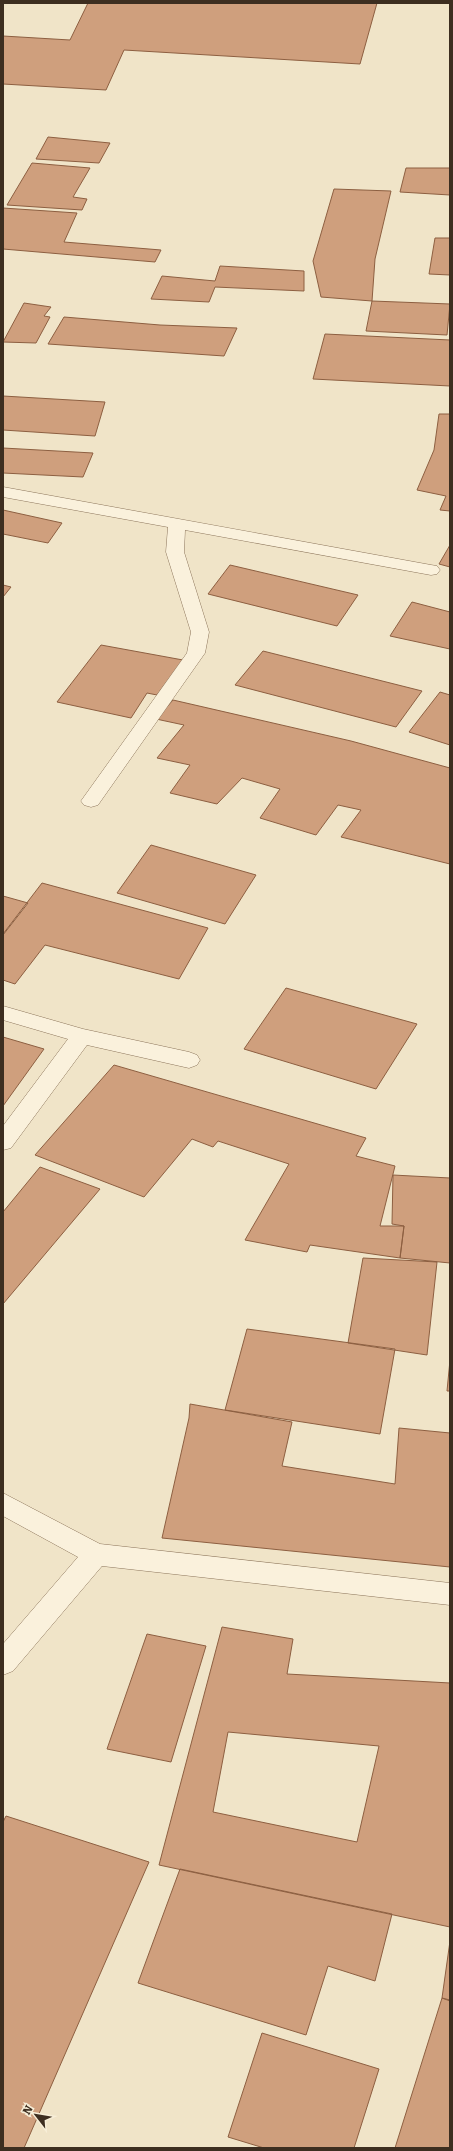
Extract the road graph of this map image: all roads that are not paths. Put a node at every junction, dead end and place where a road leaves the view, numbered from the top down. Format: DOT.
graph roads {
  1 [pos="3,492"];
  2 [pos="177,524"];
  3 [pos="431,570"];
  4 [pos="91,801"];
  5 [pos="3,1013"];
  6 [pos="82,1036"];
  7 [pos="189,1060"];
  8 [pos="3,1142"];
  9 [pos="3,1504"];
  10 [pos="96,1554"];
  11 [pos="450,1594"];
  12 [pos="3,1663"];
  1 -- 2 [label="street"];
  2 -- 3 [label="street"];
  2 -- 4 [label="street"];
  5 -- 6 [label="street"];
  6 -- 7 [label="street"];
  6 -- 8 [label="street"];
  9 -- 10 [label="street"];
  10 -- 11 [label="street"];
  10 -- 12 [label="street"];
}
